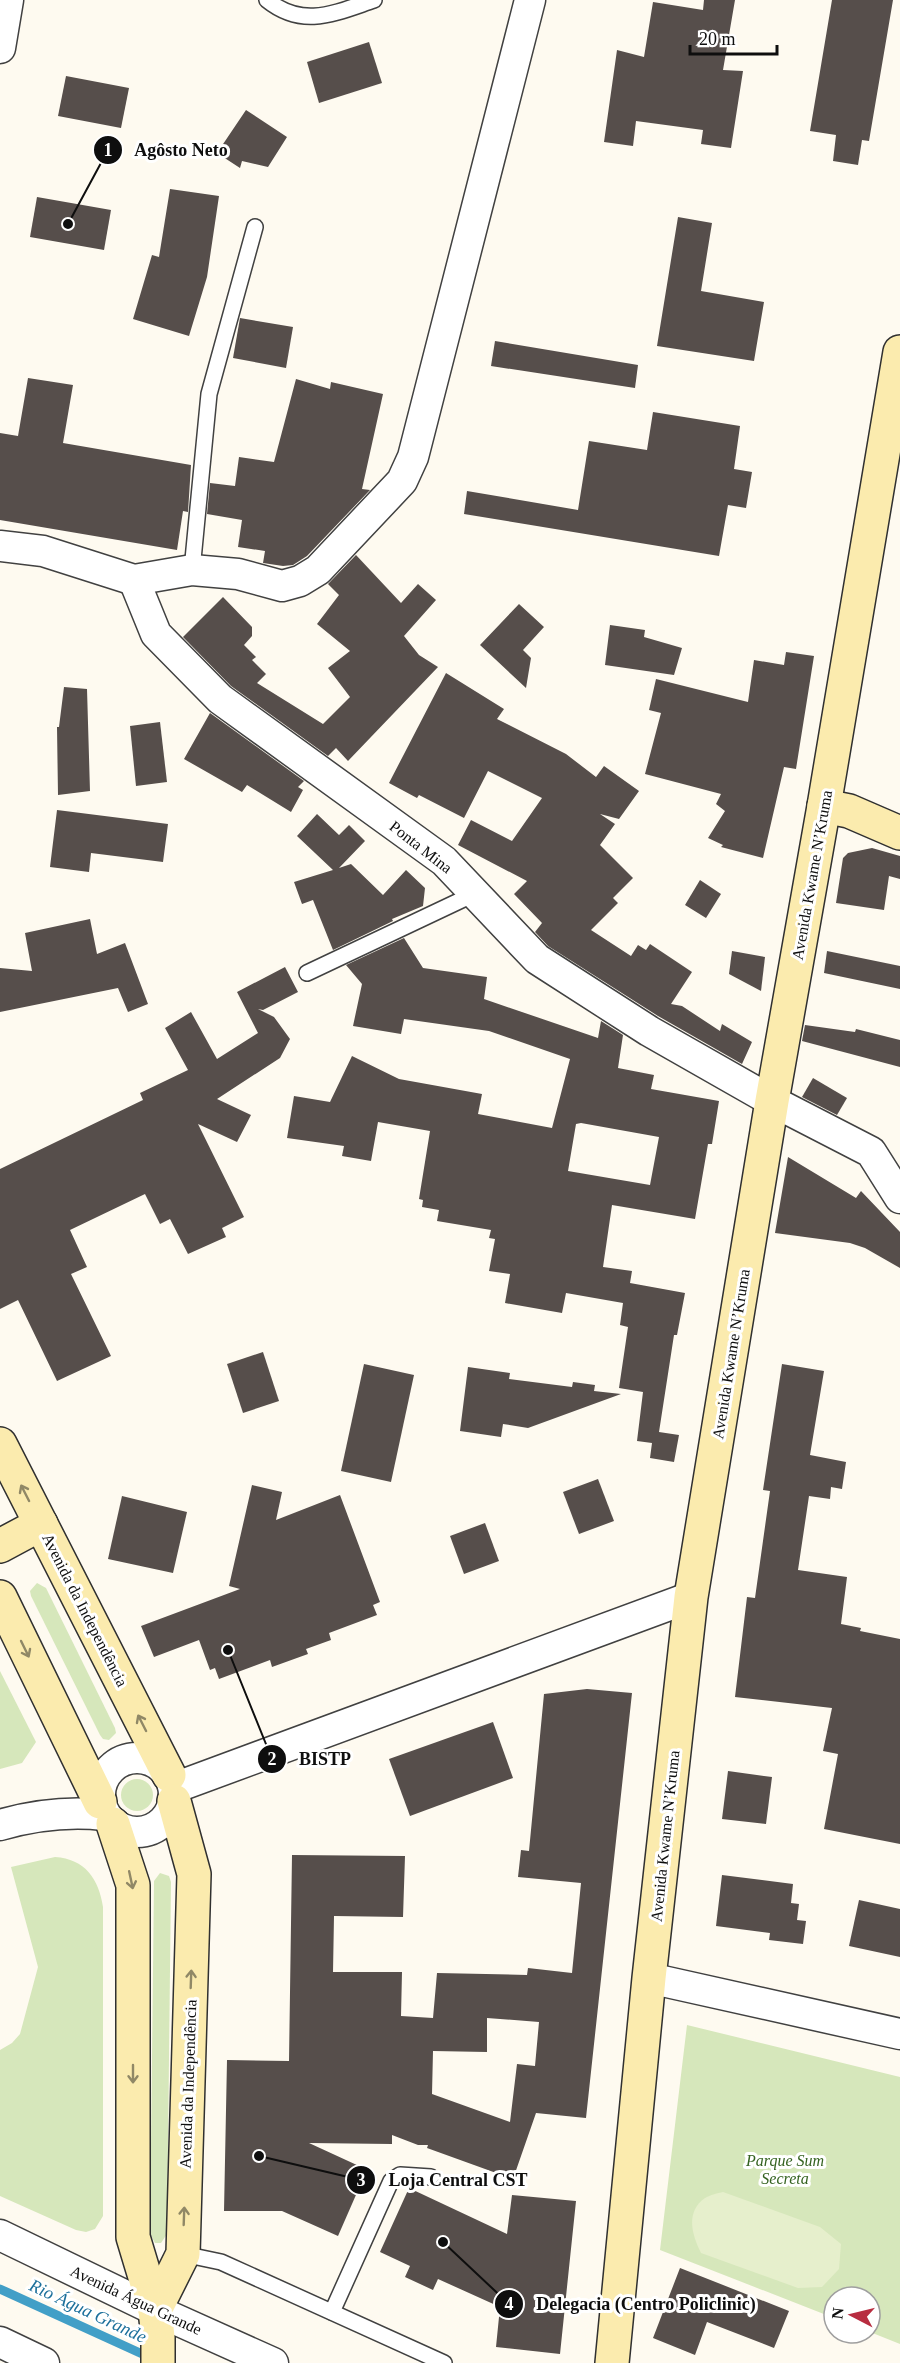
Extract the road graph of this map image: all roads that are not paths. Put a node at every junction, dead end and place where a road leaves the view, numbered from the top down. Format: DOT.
graph roads {
  1 [pos="8,0"];
  2 [pos="267,0"];
  3 [pos="374,0"];
  4 [pos="530,0"];
  5 [pos="0,48"];
  6 [pos="255,227"];
  7 [pos="899,361"];
  8 [pos="0,546"];
  9 [pos="192,570"];
  10 [pos="134,580"];
  11 [pos="824,806"];
  12 [pos="900,833"];
  13 [pos="474,894"];
  14 [pos="308,973"];
  15 [pos="772,1101"];
  16 [pos="900,1198"];
  17 [pos="0,1444"];
  18 [pos="41,1524"];
  19 [pos="0,1546"];
  20 [pos="0,1597"];
  21 [pos="691,1597"];
  22 [pos="172,1788"];
  23 [pos="106,1814"];
  24 [pos="0,1825"];
  25 [pos="649,1978"];
  26 [pos="900,2034"];
  27 [pos="431,2177"];
  28 [pos="0,2235"];
  29 [pos="183,2254"];
  30 [pos="332,2312"];
  31 [pos="157,2337"];
  32 [pos="0,2342"];
  33 [pos="615,2362"];
  34 [pos="44,2363"];
  35 [pos="273,2363"];
  36 [pos="444,2363"];
  1 -- 5 [label="street"];
  2 -- 3 [label="lane"];
  4 -- 9 [label="street"];
  6 -- 9 [label="lane"];
  7 -- 11 [label="street, Avenida Kwame N’Kruma"];
  8 -- 10 [label="street"];
  9 -- 10 [label="street"];
  10 -- 13 [label="street, Ponta Mina"];
  11 -- 12 [label="street"];
  11 -- 15 [label="street, Avenida Kwame N’Kruma"];
  13 -- 14 [label="lane"];
  13 -- 15 [label="street, Ponta Mina"];
  15 -- 16 [label="street, Ponta Mina"];
  15 -- 21 [label="street, Avenida Kwame N’Kruma"];
  18 -- 17 [label="street, Avenida da Independência, one-way"];
  18 -- 19 [label="street"];
  22 -- 18 [label="street, Avenida da Independência, one-way"];
  20 -- 23 [label="street, one-way"];
  21 -- 22 [label="street"];
  21 -- 25 [label="street, Avenida Kwame N’Kruma"];
  22 -- 23 [label="street"];
  22 -- 23 [label="street"];
  29 -- 22 [label="street, Avenida da Independência, one-way"];
  23 -- 24 [label="street"];
  23 -- 31 [label="street, one-way"];
  25 -- 26 [label="street"];
  25 -- 33 [label="street, Avenida Kwame N’Kruma"];
  27 -- 30 [label="lane"];
  28 -- 31 [label="street, Avenida Água Grande"];
  29 -- 30 [label="lane"];
  29 -- 31 [label="street, Avenida da Independência"];
  30 -- 36 [label="lane"];
  31 -- 35 [label="street, Avenida Água Grande"];
  32 -- 34 [label="street"];
}
